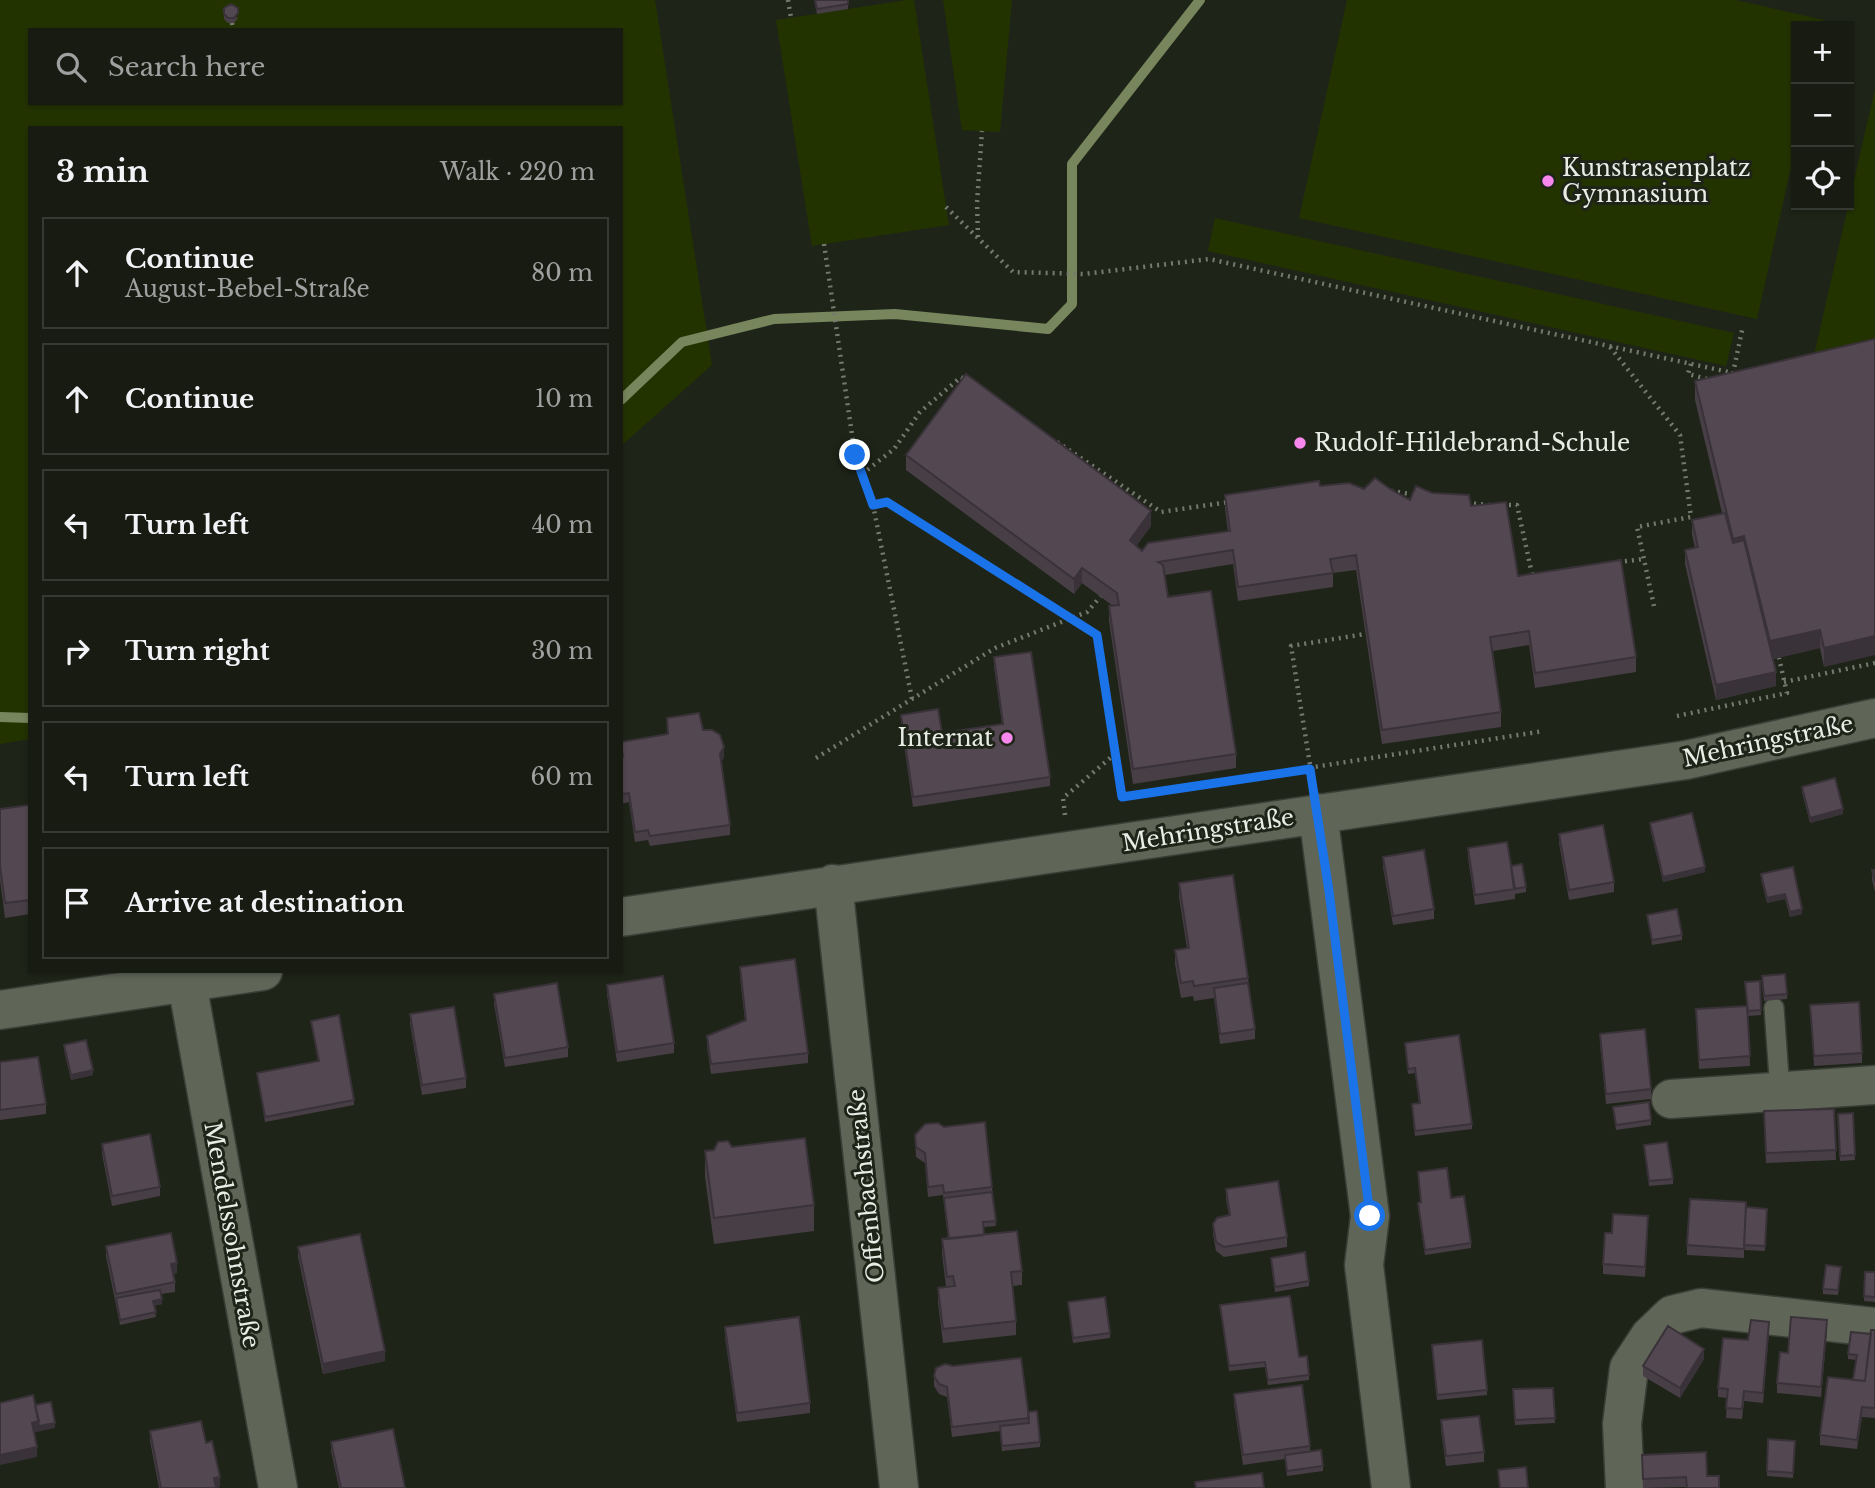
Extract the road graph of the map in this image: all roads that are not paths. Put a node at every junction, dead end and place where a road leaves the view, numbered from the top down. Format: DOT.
graph roads {
  1 [pos="1875,718"];
  2 [pos="1318,813"];
  3 [pos="833,884"];
  4 [pos="623,917"];
  5 [pos="250,973"];
  6 [pos="187,983"];
  7 [pos="1774,1008"];
  8 [pos="0,1010"];
  9 [pos="1875,1085"];
  10 [pos="1780,1091"];
  11 [pos="1671,1099"];
  12 [pos="1875,1327"];
  13 [pos="278,1488"];
  14 [pos="899,1488"];
  15 [pos="1391,1488"];
  16 [pos="1625,1488"];
  1 -- 2 [label="street, Mehringstraße"];
  2 -- 3 [label="street, Mehringstraße"];
  2 -- 15 [label="street"];
  3 -- 4 [label="street, Mehringstraße"];
  3 -- 14 [label="street, Offenbachstraße"];
  5 -- 6 [label="street"];
  6 -- 8 [label="street"];
  6 -- 13 [label="street, Mendelssohnstraße"];
  7 -- 10 [label="lane"];
  9 -- 10 [label="street"];
  10 -- 11 [label="street"];
  12 -- 16 [label="street"];
}
